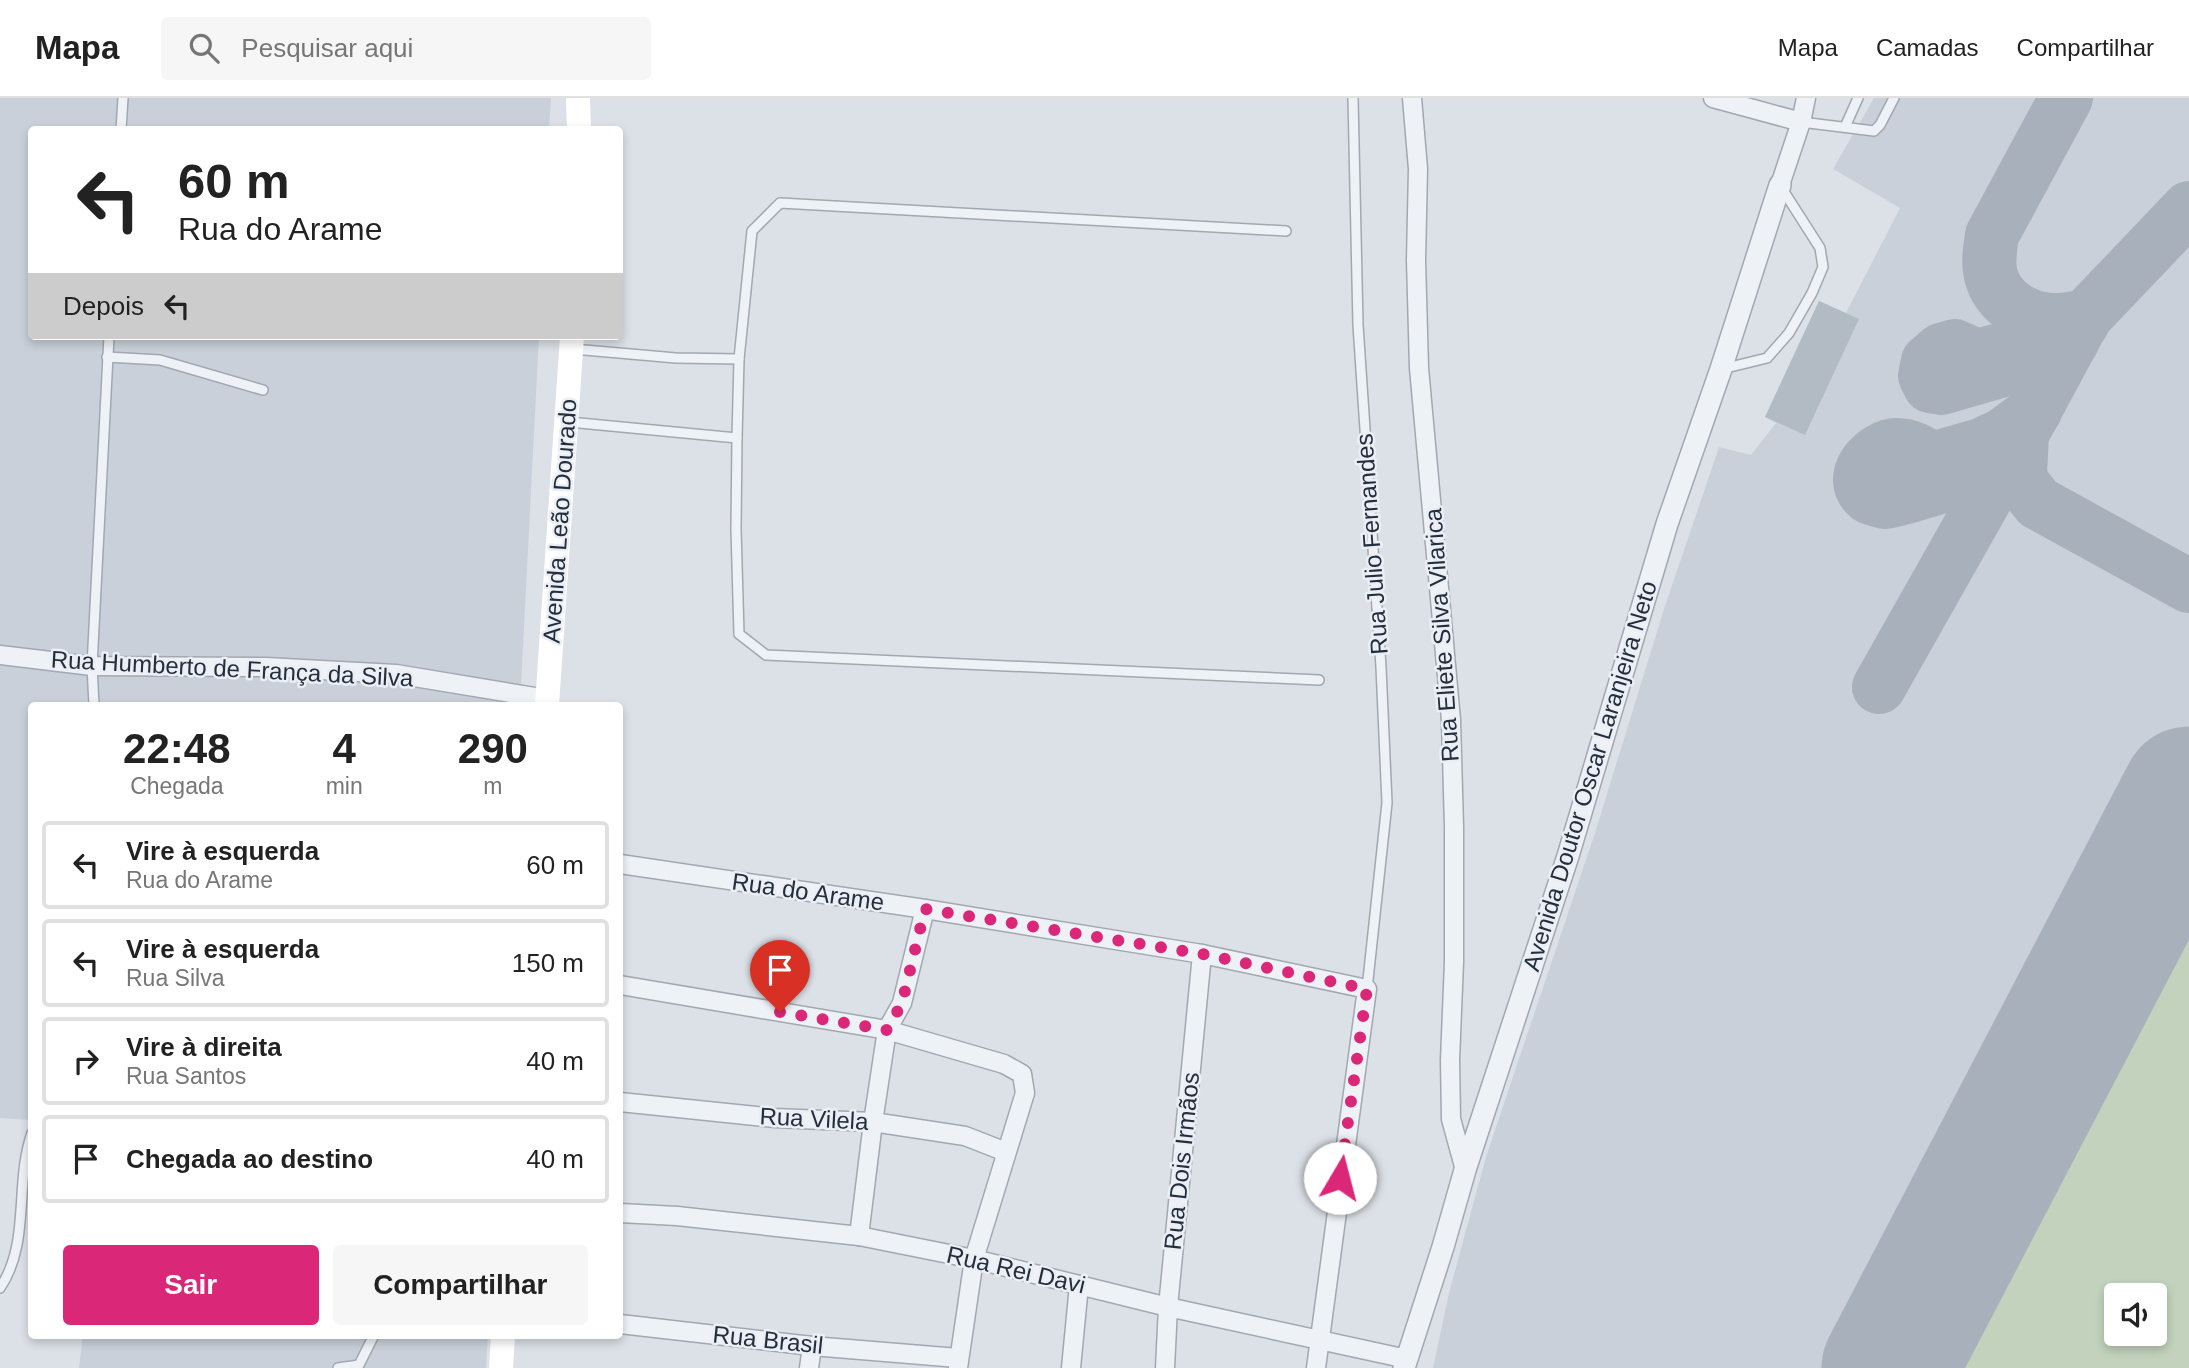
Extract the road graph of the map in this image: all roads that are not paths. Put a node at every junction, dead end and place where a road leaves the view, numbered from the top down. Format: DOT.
graph roads {
  1 [pos="123,98"];
  2 [pos="578,98"];
  3 [pos="1353,98"];
  4 [pos="1412,98"];
  5 [pos="1713,98"];
  6 [pos="1806,98"];
  7 [pos="1858,98"];
  8 [pos="1894,98"];
  9 [pos="1801,122"];
  10 [pos="121,126"];
  11 [pos="579,126"];
  12 [pos="1845,127"];
  13 [pos="1780,186"];
  14 [pos="1286,231"];
  15 [pos="109,340"];
  16 [pos="572,342"];
  17 [pos="107,357"];
  18 [pos="739,359"];
  19 [pos="1721,369"];
  20 [pos="262,390"];
  21 [pos="567,422"];
  22 [pos="737,438"];
  23 [pos="0,655"];
  24 [pos="92,666"];
  25 [pos="1319,680"];
  26 [pos="94,702"];
  27 [pos="547,702"];
  28 [pos="623,864"];
  29 [pos="925,909"];
  30 [pos="1202,954"];
  31 [pos="623,986"];
  32 [pos="1367,989"];
  33 [pos="887,1030"];
  34 [pos="623,1102"];
  35 [pos="873,1122"];
  36 [pos="28,1148"];
  37 [pos="1006,1152"];
  38 [pos="1465,1170"];
  39 [pos="623,1213"];
  40 [pos="859,1236"];
  41 [pos="974,1259"];
  42 [pos="1079,1284"];
  43 [pos="0,1288"];
  44 [pos="1168,1307"];
  45 [pos="623,1324"];
  46 [pos="372,1339"];
  47 [pos="503,1339"];
  48 [pos="1318,1341"];
  49 [pos="812,1346"];
  50 [pos="958,1363"];
  51 [pos="1405,1363"];
  52 [pos="338,1368"];
  53 [pos="501,1368"];
  54 [pos="809,1368"];
  55 [pos="1071,1368"];
  56 [pos="1165,1368"];
  57 [pos="1316,1368"];
  1 -- 10 [label="lane"];
  2 -- 11 [label="main road"];
  3 -- 32 [label="lane, Rua Julio Fernandes"];
  4 -- 38 [label="street, Rua Eliete Silva Vilarica"];
  5 -- 9 [label="street"];
  6 -- 9 [label="street"];
  7 -- 12 [label="lane"];
  8 -- 12 [label="lane"];
  9 -- 12 [label="lane"];
  9 -- 13 [label="street"];
  13 -- 19 [label="street, Avenida Doutor Oscar Laranjeira Neto"];
  13 -- 19 [label="lane"];
  14 -- 18 [label="lane"];
  15 -- 17 [label="lane"];
  16 -- 18 [label="lane"];
  16 -- 21 [label="main road, Avenida Leão Dourado"];
  17 -- 20 [label="lane"];
  17 -- 24 [label="lane"];
  18 -- 22 [label="lane"];
  19 -- 38 [label="street, Avenida Doutor Oscar Laranjeira Neto"];
  21 -- 22 [label="lane"];
  21 -- 27 [label="main road, Avenida Leão Dourado"];
  22 -- 25 [label="lane"];
  23 -- 24 [label="street, Rua Humberto de França da Silva"];
  24 -- 26 [label="lane"];
  24 -- 27 [label="street, Rua Humberto de França da Silva"];
  28 -- 29 [label="street, Rua do Arame"];
  29 -- 30 [label="street, Rua do Arame"];
  29 -- 33 [label="street"];
  30 -- 32 [label="street, Rua do Arame"];
  30 -- 44 [label="street, Rua Dois Irmãos"];
  31 -- 33 [label="street"];
  32 -- 48 [label="street"];
  33 -- 35 [label="street"];
  33 -- 37 [label="street"];
  34 -- 35 [label="street, Rua Vilela"];
  35 -- 37 [label="street, Rua Vilela"];
  35 -- 40 [label="street"];
  36 -- 43 [label="lane"];
  37 -- 41 [label="street"];
  38 -- 51 [label="street, Avenida Doutor Oscar Laranjeira Neto"];
  39 -- 40 [label="street, Rua Rei Davi"];
  40 -- 41 [label="street, Rua Rei Davi"];
  41 -- 42 [label="street, Rua Rei Davi"];
  41 -- 50 [label="street"];
  42 -- 44 [label="street, Rua Rei Davi"];
  42 -- 55 [label="street"];
  44 -- 48 [label="street, Rua Rei Davi"];
  44 -- 56 [label="street, Rua Dois Irmãos"];
  45 -- 49 [label="street, Rua Brasil"];
  46 -- 52 [label="lane"];
  47 -- 53 [label="main road"];
  48 -- 51 [label="street, Rua Rei Davi"];
  48 -- 57 [label="street"];
  49 -- 50 [label="street, Rua Brasil"];
  49 -- 54 [label="street"];
}
